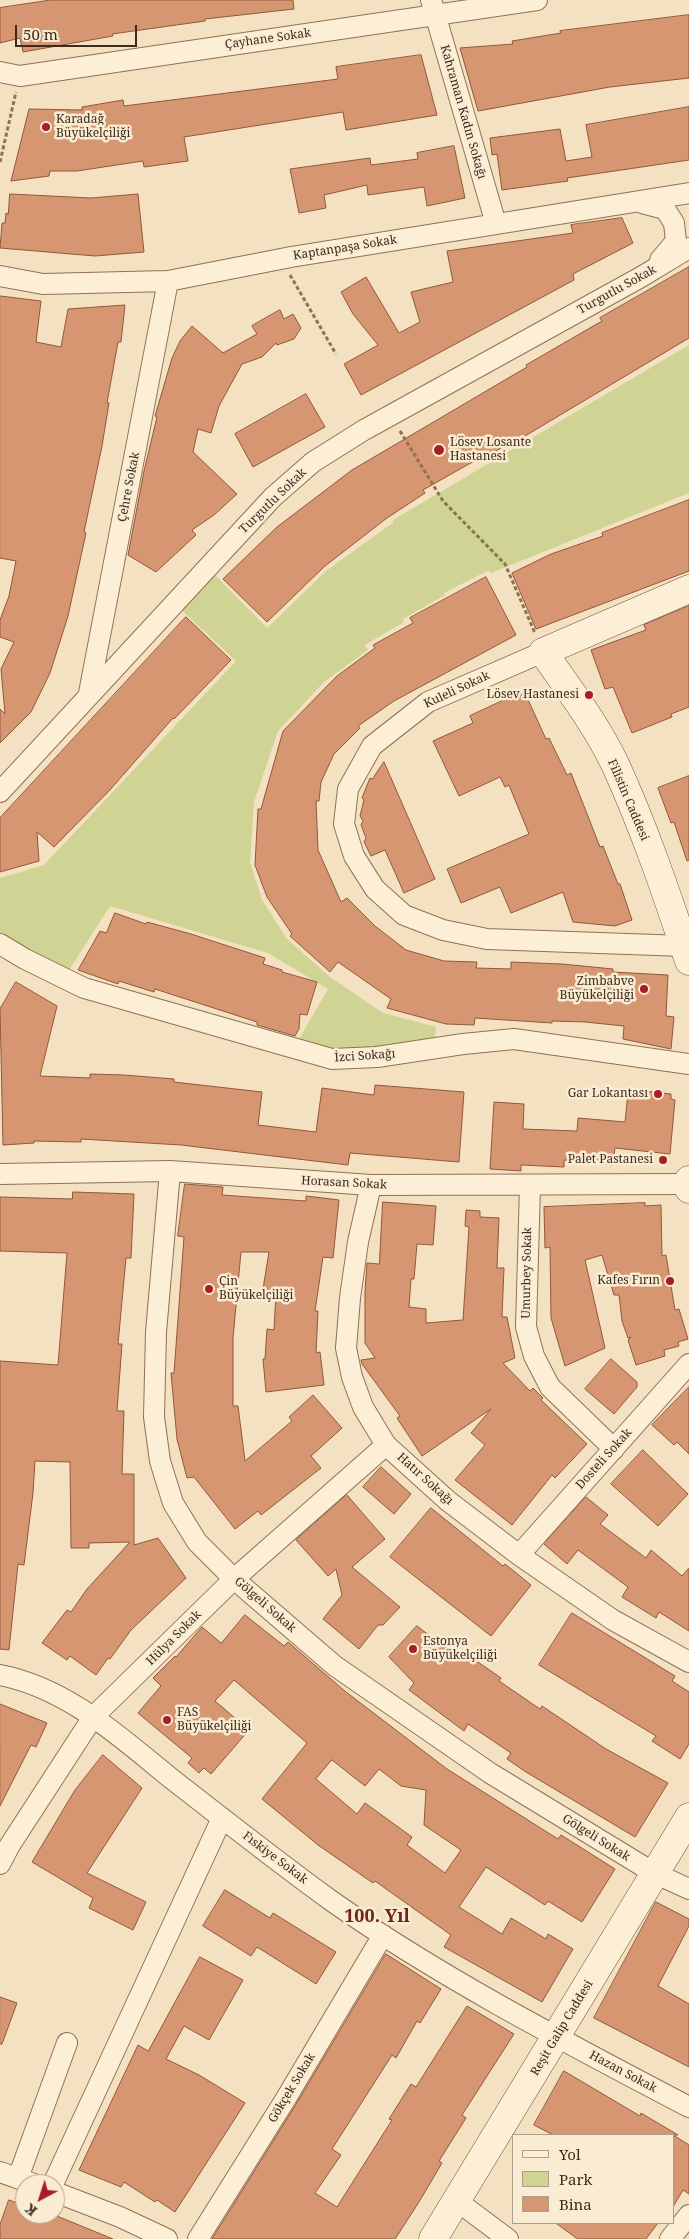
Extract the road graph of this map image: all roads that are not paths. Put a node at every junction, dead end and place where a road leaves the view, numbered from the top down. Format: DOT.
graph roads {
  1 [pos="537,0"];
  2 [pos="433,7"];
  3 [pos="0,72"];
  4 [pos="689,193"];
  5 [pos="625,204"];
  6 [pos="496,224"];
  7 [pos="689,248"];
  8 [pos="0,276"];
  9 [pos="641,277"];
  10 [pos="168,281"];
  11 [pos="689,590"];
  12 [pos="543,652"];
  13 [pos="89,693"];
  14 [pos="0,792"];
  15 [pos="0,944"];
  16 [pos="687,954"];
  17 [pos="689,1064"];
  18 [pos="170,1172"];
  19 [pos="0,1174"];
  20 [pos="689,1180"];
  21 [pos="688,1184"];
  22 [pos="371,1185"];
  23 [pos="530,1186"];
  24 [pos="689,1189"];
  25 [pos="689,1364"];
  26 [pos="386,1445"];
  27 [pos="614,1449"];
  28 [pos="519,1555"];
  29 [pos="234,1578"];
  30 [pos="689,1662"];
  31 [pos="0,1675"];
  32 [pos="93,1717"];
  33 [pos="689,1816"];
  34 [pos="222,1818"];
  35 [pos="0,1864"];
  36 [pos="654,1873"];
  37 [pos="689,1889"];
  38 [pos="383,1935"];
  39 [pos="557,2037"];
  40 [pos="67,2043"];
  41 [pos="689,2107"];
  42 [pos="19,2174"];
  43 [pos="58,2174"];
  44 [pos="65,2196"];
  45 [pos="458,2201"];
  46 [pos="689,2215"];
  47 [pos="166,2239"];
  48 [pos="198,2239"];
  49 [pos="433,2239"];
  50 [pos="508,2239"];
  51 [pos="670,2239"];
  1 -- 2 [label="street, Çayhane Sokak"];
  2 -- 3 [label="street, Çayhane Sokak"];
  2 -- 6 [label="street, Kahraman Kadın Sokağı"];
  4 -- 5 [label="street, Kaptanpaşa Sokak"];
  5 -- 6 [label="street, Kaptanpaşa Sokak"];
  5 -- 9 [label="street"];
  6 -- 10 [label="street, Kaptanpaşa Sokak"];
  7 -- 9 [label="street, Turgutlu Sokak"];
  8 -- 10 [label="street, Kaptanpaşa Sokak"];
  9 -- 13 [label="street, Turgutlu Sokak"];
  10 -- 13 [label="street, Çehre Sokak"];
  11 -- 12 [label="street, Kuleli Sokak"];
  12 -- 16 [label="street, Filistin Caddesi"];
  12 -- 16 [label="street, Kuleli Sokak"];
  13 -- 14 [label="street, Turgutlu Sokak"];
  15 -- 17 [label="street, İzci Sokağı"];
  18 -- 19 [label="street, Horasan Sokak"];
  18 -- 22 [label="street, Horasan Sokak"];
  18 -- 29 [label="street, Gölgeli Sokak"];
  20 -- 21 [label="street"];
  21 -- 23 [label="street, Horasan Sokak"];
  21 -- 24 [label="street"];
  22 -- 23 [label="street, Horasan Sokak"];
  22 -- 26 [label="street, Hatır Sokağı"];
  23 -- 27 [label="street, Umurbey Sokak"];
  25 -- 27 [label="street, Dosteli Sokak"];
  26 -- 28 [label="street, Hatır Sokağı"];
  26 -- 29 [label="street, Hülya Sokak"];
  27 -- 28 [label="street, Dosteli Sokak"];
  28 -- 30 [label="street, Hatır Sokağı"];
  29 -- 32 [label="street, Hülya Sokak"];
  29 -- 36 [label="street, Gölgeli Sokak"];
  31 -- 32 [label="street, Fıskiye Sokak"];
  32 -- 34 [label="street, Fıskiye Sokak"];
  32 -- 35 [label="street, Hülya Sokak"];
  33 -- 36 [label="street, Reşit Galip Caddesi"];
  34 -- 38 [label="street, Fıskiye Sokak"];
  34 -- 43 [label="street"];
  36 -- 37 [label="street, Gölgeli Sokak"];
  36 -- 39 [label="street, Reşit Galip Caddesi"];
  38 -- 39 [label="street, Fıskiye Sokak"];
  38 -- 48 [label="street, Gökçek Sokak"];
  39 -- 41 [label="street, Hazan Sokak"];
  39 -- 45 [label="street, Reşit Galip Caddesi"];
  40 -- 42 [label="street"];
  44 -- 47 [label="street"];
  45 -- 49 [label="street, Reşit Galip Caddesi"];
  45 -- 50 [label="street"];
  46 -- 51 [label="street"];
}
